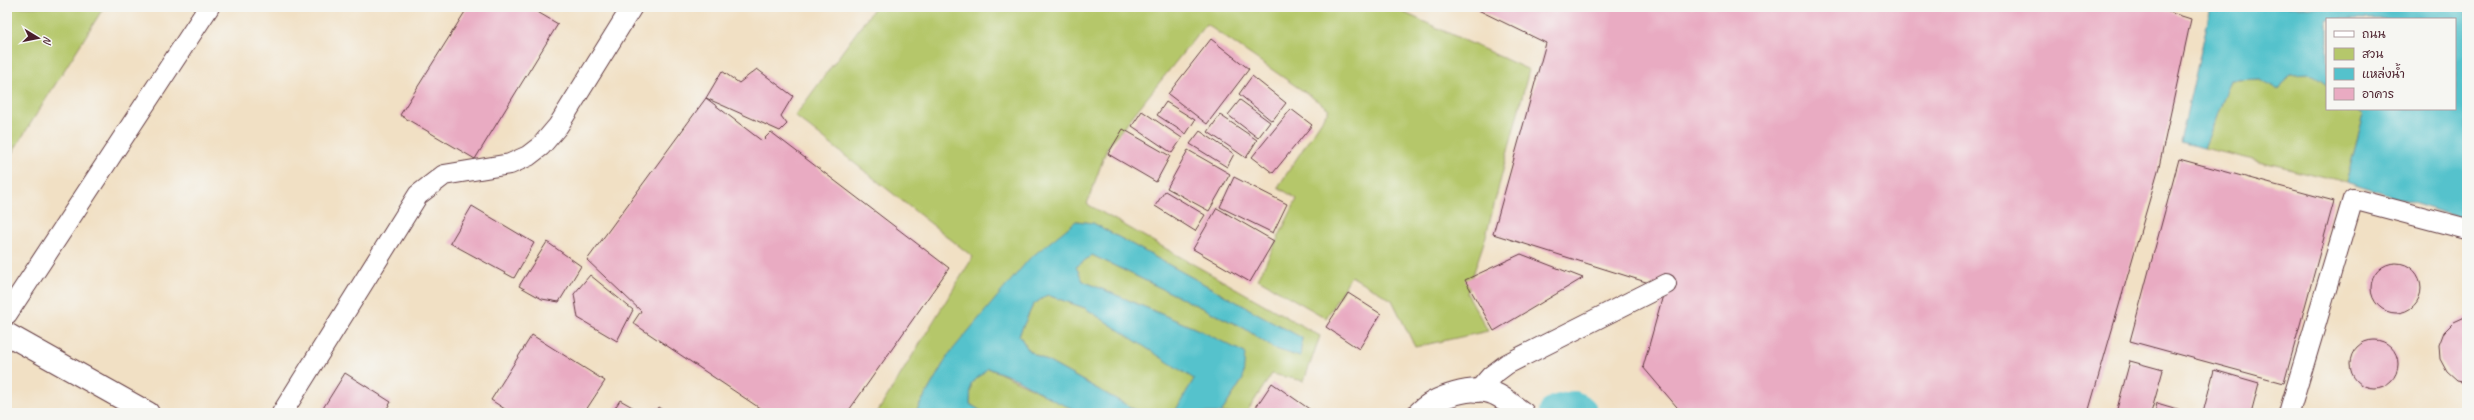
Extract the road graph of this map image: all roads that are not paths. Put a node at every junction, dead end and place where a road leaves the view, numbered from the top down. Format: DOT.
graph roads {
  1 [pos="209,7"];
  2 [pos="632,7"];
  3 [pos="2467,229"];
  4 [pos="1666,284"];
  5 [pos="7,314"];
  6 [pos="7,334"];
  7 [pos="1476,392"];
  8 [pos="148,413"];
  9 [pos="282,413"];
  10 [pos="1419,413"];
  11 [pos="1523,413"];
  12 [pos="2289,413"];
  1 -- 5 [label="lane"];
  2 -- 9 [label="lane"];
  3 -- 12 [label="lane"];
  4 -- 7 [label="lane"];
  6 -- 8 [label="street"];
  7 -- 10 [label="street"];
  7 -- 11 [label="street"];
}
